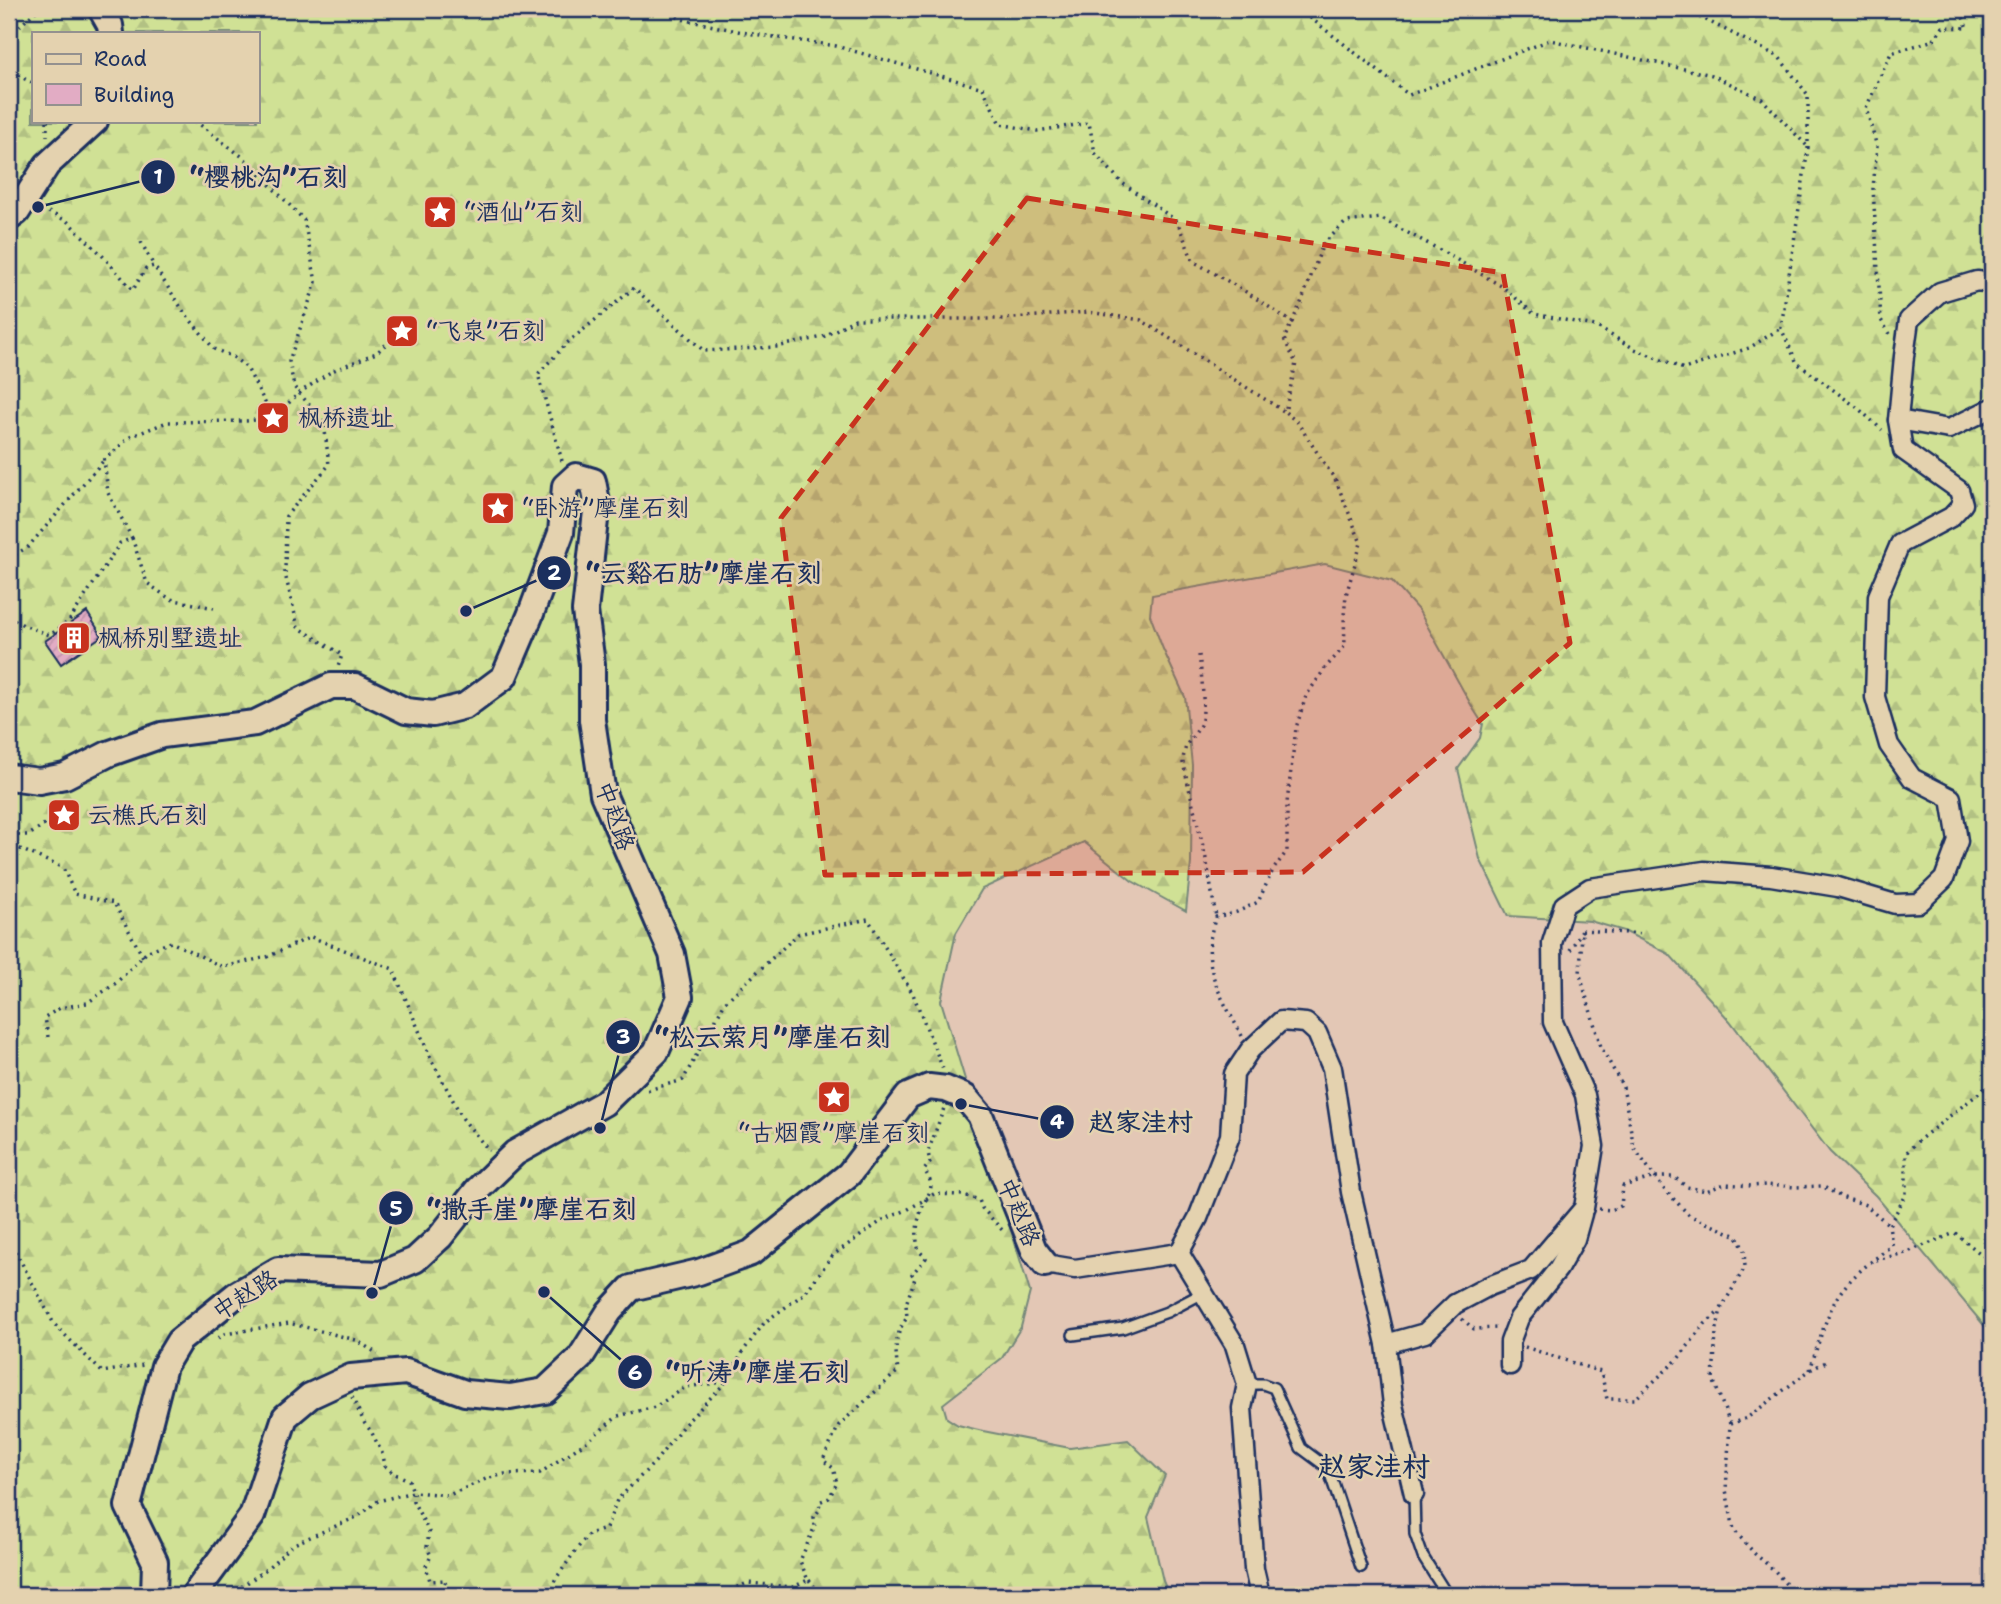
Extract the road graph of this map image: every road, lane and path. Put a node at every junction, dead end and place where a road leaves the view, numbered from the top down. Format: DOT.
graph roads {
  1 [pos="38,9"];
  2 [pos="101,9"];
  3 [pos="664,9"];
  4 [pos="1299,9"];
  5 [pos="1658,9"];
  6 [pos="1960,9"];
  7 [pos="111,32"];
  8 [pos="9,36"];
  9 [pos="9,64"];
  10 [pos="32,82"];
  11 [pos="94,122"];
  12 [pos="196,122"];
  13 [pos="1808,148"];
  14 [pos="17,209"];
  15 [pos="141,242"];
  16 [pos="154,266"];
  17 [pos="1992,283"];
  18 [pos="1292,322"];
  19 [pos="1781,328"];
  20 [pos="401,331"];
  21 [pos="1904,356"];
  22 [pos="299,393"];
  23 [pos="1992,408"];
  24 [pos="1285,412"];
  25 [pos="273,418"];
  26 [pos="1898,420"];
  27 [pos="1903,450"];
  28 [pos="104,460"];
  29 [pos="568,483"];
  30 [pos="132,538"];
  31 [pos="9,558"];
  32 [pos="214,607"];
  33 [pos="9,617"];
  34 [pos="1199,655"];
  35 [pos="331,685"];
  36 [pos="9,776"];
  37 [pos="64,815"];
  38 [pos="10,833"];
  39 [pos="1216,917"];
  40 [pos="1582,930"];
  41 [pos="1644,934"];
  42 [pos="1567,954"];
  43 [pos="143,957"];
  44 [pos="48,1037"];
  45 [pos="1250,1050"];
  46 [pos="1992,1083"];
  47 [pos="643,1091"];
  48 [pos="952,1091"];
  49 [pos="501,1167"];
  50 [pos="1656,1177"];
  51 [pos="929,1196"];
  52 [pos="1584,1208"];
  53 [pos="1889,1225"];
  54 [pos="1026,1231"];
  55 [pos="1179,1253"];
  56 [pos="1874,1260"];
  57 [pos="1045,1264"];
  58 [pos="1992,1264"];
  59 [pos="1203,1293"];
  60 [pos="1721,1309"];
  61 [pos="1449,1310"];
  62 [pos="1073,1335"];
  63 [pos="1513,1335"];
  64 [pos="1386,1344"];
  65 [pos="1826,1362"];
  66 [pos="1510,1365"];
  67 [pos="1810,1370"];
  68 [pos="344,1380"];
  69 [pos="726,1382"];
  70 [pos="1247,1384"];
  71 [pos="1730,1424"];
  72 [pos="412,1492"];
  73 [pos="1414,1494"];
  74 [pos="1361,1567"];
  75 [pos="808,1580"];
  76 [pos="154,1595"];
  77 [pos="194,1595"];
  78 [pos="230,1595"];
  79 [pos="460,1595"];
  80 [pos="551,1595"];
  81 [pos="717,1595"];
  82 [pos="821,1595"];
  83 [pos="1260,1595"];
  84 [pos="1447,1595"];
  85 [pos="1793,1595"];
  1 -- 8 [label="path"];
  2 -- 7 [label="street"];
  3 -- 18 [label="path"];
  4 -- 13 [label="path"];
  5 -- 13 [label="path"];
  6 -- 21 [label="path"];
  9 -- 10 [label="path"];
  11 -- 14 [label="street"];
  12 -- 22 [label="path"];
  13 -- 19 [label="path"];
  14 -- 16 [label="path"];
  15 -- 16 [label="path"];
  16 -- 25 [label="path"];
  17 -- 21 [label="street"];
  18 -- 19 [label="path"];
  18 -- 24 [label="path"];
  19 -- 27 [label="path"];
  20 -- 22 [label="path"];
  21 -- 26 [label="street"];
  22 -- 25 [label="path"];
  22 -- 35 [label="path"];
  23 -- 26 [label="street"];
  24 -- 29 [label="path"];
  24 -- 39 [label="path"];
  25 -- 28 [label="path"];
  26 -- 27 [label="street"];
  27 -- 52 [label="street"];
  28 -- 30 [label="path"];
  28 -- 31 [label="path"];
  29 -- 35 [label="street"];
  29 -- 49 [label="street, 中赵路"];
  30 -- 32 [label="path"];
  30 -- 33 [label="path"];
  34 -- 39 [label="path"];
  35 -- 36 [label="street"];
  37 -- 38 [label="path"];
  38 -- 43 [label="path"];
  39 -- 45 [label="path"];
  40 -- 41 [label="path"];
  40 -- 42 [label="path"];
  40 -- 50 [label="path"];
  43 -- 44 [label="path"];
  43 -- 49 [label="path"];
  45 -- 55 [label="street"];
  45 -- 64 [label="street"];
  46 -- 53 [label="path"];
  47 -- 48 [label="path"];
  48 -- 51 [label="path"];
  48 -- 54 [label="street, 中赵路"];
  48 -- 68 [label="street"];
  49 -- 76 [label="street, 中赵路"];
  50 -- 52 [label="path"];
  50 -- 53 [label="path"];
  50 -- 60 [label="path"];
  51 -- 54 [label="path"];
  51 -- 69 [label="path"];
  51 -- 75 [label="path"];
  52 -- 61 [label="street"];
  52 -- 63 [label="street"];
  53 -- 56 [label="path"];
  54 -- 57 [label="street, 中赵路"];
  55 -- 57 [label="street"];
  55 -- 59 [label="street"];
  56 -- 58 [label="path"];
  56 -- 67 [label="path"];
  59 -- 62 [label="lane"];
  59 -- 70 [label="street"];
  60 -- 63 [label="path"];
  60 -- 71 [label="path"];
  61 -- 63 [label="path"];
  61 -- 64 [label="street"];
  63 -- 66 [label="street"];
  64 -- 73 [label="street"];
  65 -- 67 [label="path"];
  67 -- 71 [label="path"];
  68 -- 72 [label="path"];
  68 -- 77 [label="street"];
  69 -- 72 [label="path"];
  69 -- 80 [label="path"];
  70 -- 74 [label="lane"];
  70 -- 83 [label="street"];
  71 -- 85 [label="path"];
  72 -- 78 [label="path"];
  72 -- 79 [label="path"];
  73 -- 84 [label="lane"];
  75 -- 81 [label="path"];
  75 -- 82 [label="path"];
}
